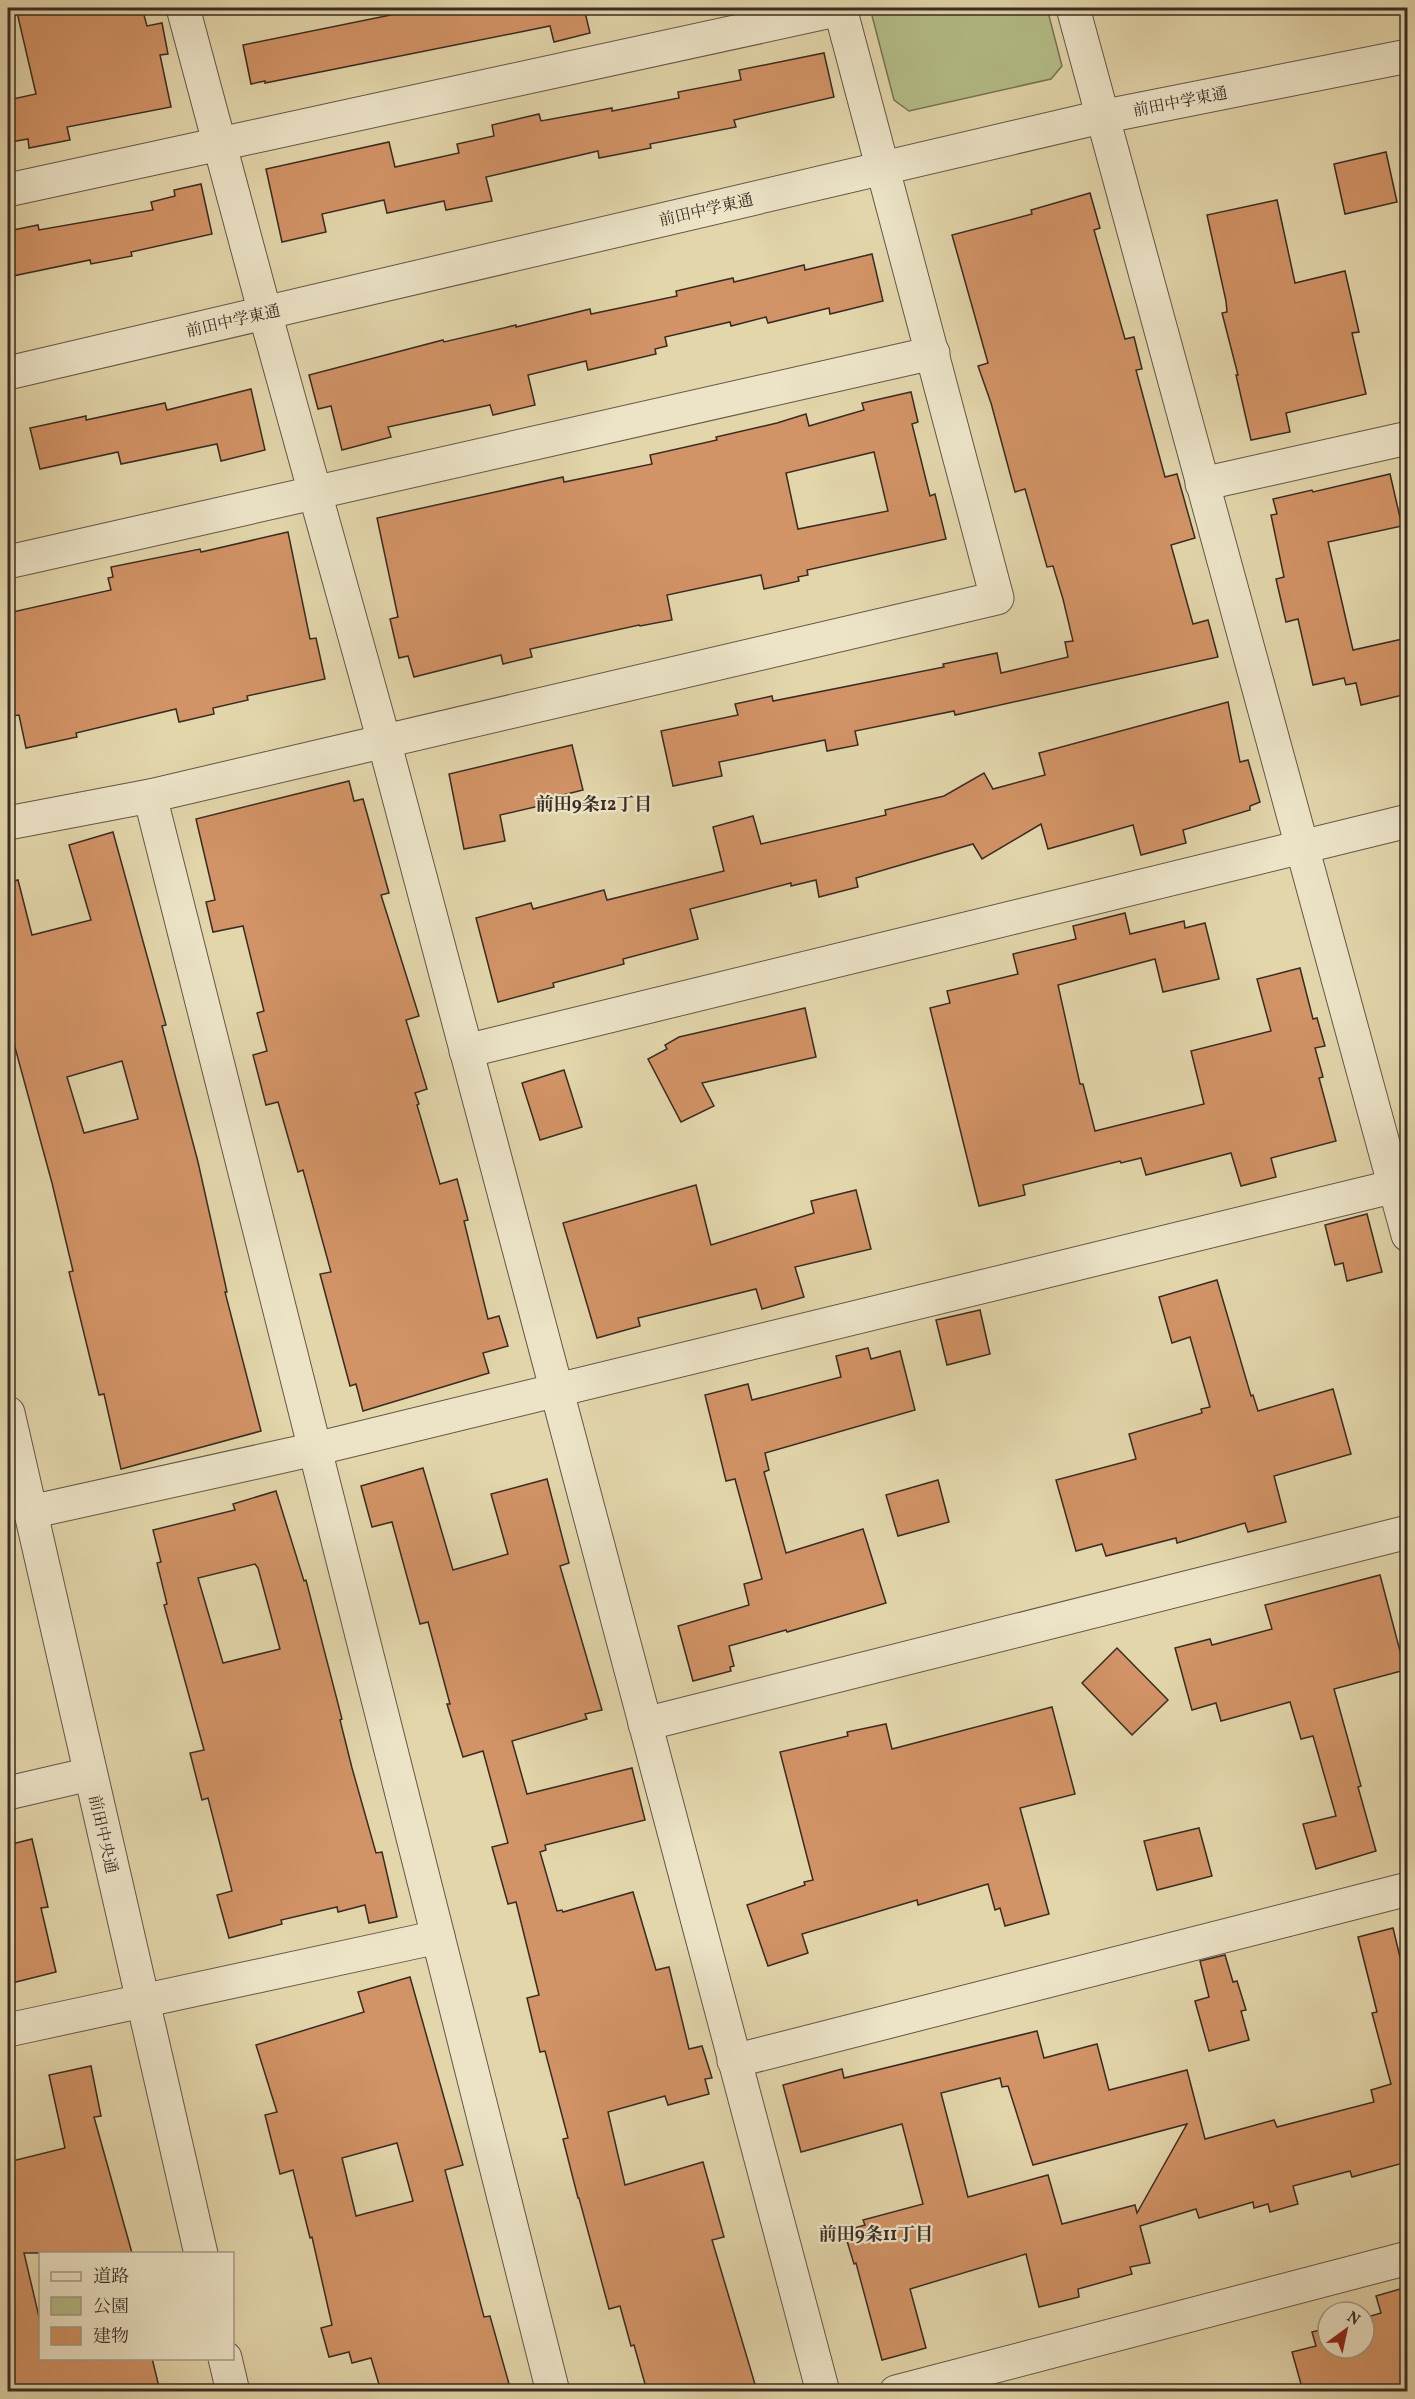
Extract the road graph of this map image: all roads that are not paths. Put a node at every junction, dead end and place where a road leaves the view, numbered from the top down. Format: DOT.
graph roads {
  1 [pos="183,8"];
  2 [pos="840,8"];
  3 [pos="1073,8"];
  4 [pos="1407,56"];
  5 [pos="1101,117"];
  6 [pos="219,145"];
  7 [pos="884,167"];
  8 [pos="8,190"];
  9 [pos="265,313"];
  10 [pos="933,353"];
  11 [pos="8,373"];
  12 [pos="1407,438"];
  13 [pos="1202,484"];
  14 [pos="314,491"];
  15 [pos="8,562"];
  16 [pos="384,741"];
  17 [pos="150,796"];
  18 [pos="1407,820"];
  19 [pos="8,823"];
  20 [pos="1301,845"];
  21 [pos="466,1051"];
  22 [pos="1401,1184"];
  23 [pos="1407,1235"];
  24 [pos="556,1390"];
  25 [pos="8,1413"];
  26 [pos="315,1449"];
  27 [pos="30,1512"];
  28 [pos="1407,1532"];
  29 [pos="645,1724"];
  30 [pos="90,1774"];
  31 [pos="8,1793"];
  32 [pos="1407,1889"];
  33 [pos="438,1937"];
  34 [pos="142,1999"];
  35 [pos="8,2030"];
  36 [pos="735,2061"];
  37 [pos="201,2252"];
  38 [pos="1407,2258"];
  39 [pos="225,2360"];
  40 [pos="233,2391"];
  41 [pos="553,2391"];
  42 [pos="823,2391"];
  43 [pos="896,2391"];
  1 -- 6 [label="street"];
  2 -- 6 [label="street"];
  2 -- 7 [label="street"];
  3 -- 5 [label="street"];
  4 -- 5 [label="street, 前田中学東通"];
  5 -- 7 [label="street, 前田中学東通"];
  5 -- 13 [label="street"];
  6 -- 8 [label="street"];
  6 -- 9 [label="street"];
  7 -- 9 [label="street, 前田中学東通"];
  7 -- 10 [label="street"];
  9 -- 11 [label="street, 前田中学東通"];
  9 -- 14 [label="street"];
  10 -- 14 [label="street"];
  10 -- 16 [label="street"];
  12 -- 13 [label="street"];
  13 -- 20 [label="street"];
  14 -- 15 [label="street"];
  14 -- 16 [label="street"];
  16 -- 17 [label="street"];
  16 -- 21 [label="street"];
  17 -- 19 [label="street"];
  17 -- 26 [label="street"];
  18 -- 20 [label="street"];
  20 -- 21 [label="street"];
  20 -- 22 [label="street"];
  21 -- 24 [label="street"];
  22 -- 23 [label="street"];
  22 -- 24 [label="street"];
  24 -- 26 [label="street"];
  24 -- 29 [label="street"];
  25 -- 27 [label="street, 前田中央通"];
  26 -- 27 [label="street"];
  26 -- 33 [label="street"];
  27 -- 30 [label="street, 前田中央通"];
  28 -- 29 [label="street"];
  29 -- 36 [label="street"];
  30 -- 31 [label="street"];
  30 -- 34 [label="street, 前田中央通"];
  32 -- 36 [label="street"];
  33 -- 34 [label="street"];
  33 -- 41 [label="street"];
  34 -- 35 [label="street"];
  34 -- 37 [label="street, 前田中央通"];
  36 -- 42 [label="street"];
  38 -- 43 [label="street"];
  39 -- 40 [label="street"];
}
